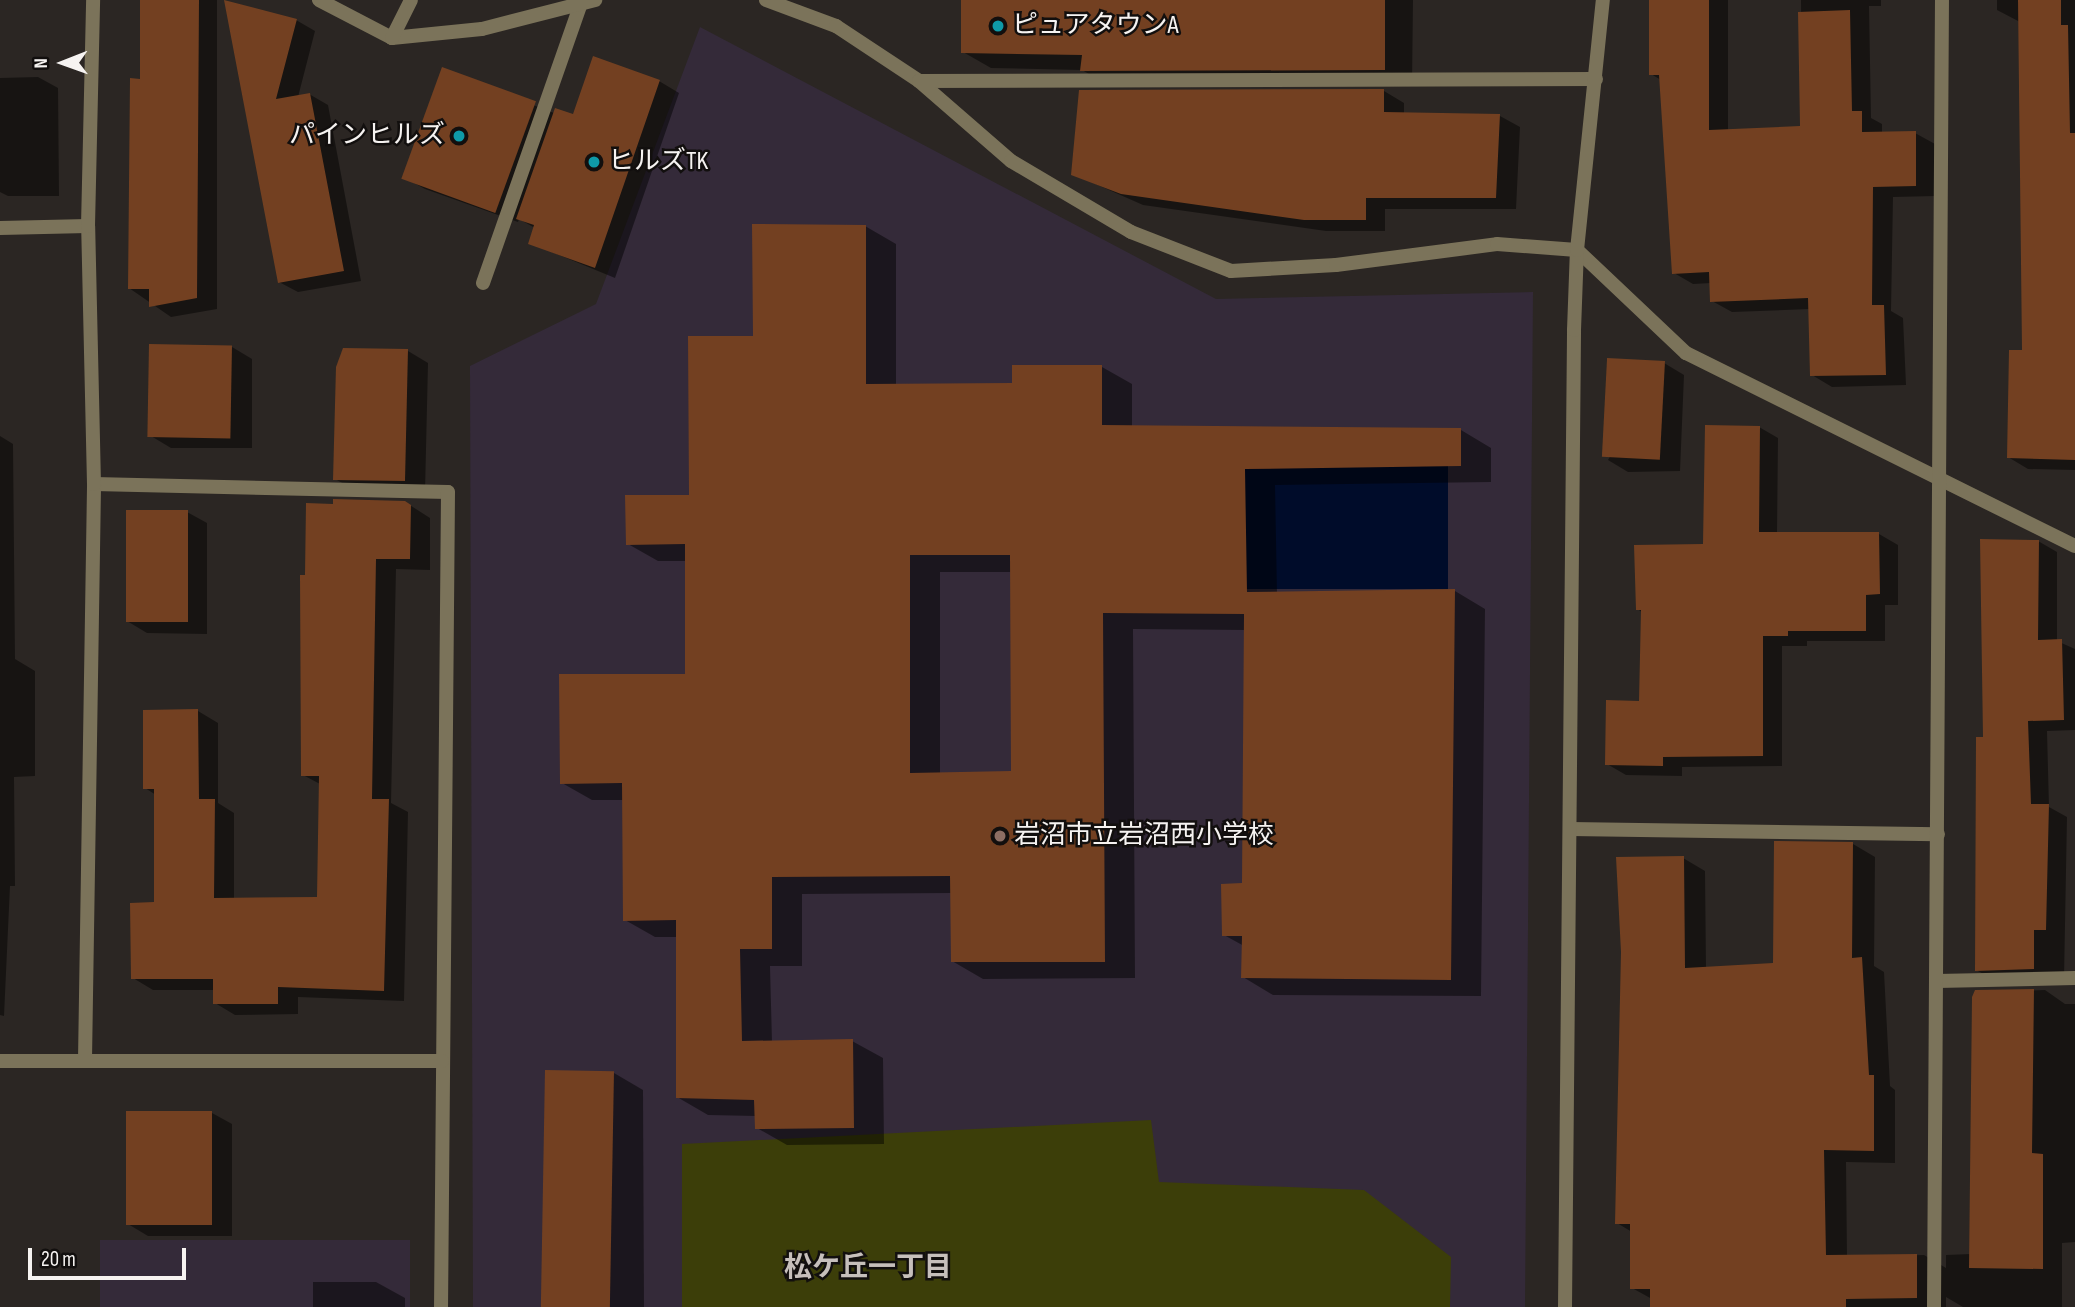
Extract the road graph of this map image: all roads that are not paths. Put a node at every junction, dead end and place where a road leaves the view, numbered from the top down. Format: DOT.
graph roads {
  1 [pos="93,0"];
  2 [pos="319,0"];
  3 [pos="411,0"];
  4 [pos="766,0"];
  5 [pos="1603,0"];
  6 [pos="1942,0"];
  7 [pos="588,2"];
  8 [pos="392,38"];
  9 [pos="1595,79"];
  10 [pos="919,81"];
  11 [pos="88,226"];
  12 [pos="0,228"];
  13 [pos="1577,250"];
  14 [pos="483,283"];
  15 [pos="1939,477"];
  16 [pos="94,484"];
  17 [pos="2075,546"];
  18 [pos="1570,829"];
  19 [pos="1938,834"];
  20 [pos="2075,978"];
  21 [pos="1937,981"];
  22 [pos="85,1060"];
  23 [pos="0,1061"];
  24 [pos="442,1061"];
  25 [pos="441,1307"];
  26 [pos="1565,1307"];
  27 [pos="1934,1307"];
  1 -- 11 [label="street"];
  2 -- 8 [label="street"];
  3 -- 8 [label="street"];
  4 -- 10 [label="street"];
  5 -- 9 [label="street"];
  6 -- 15 [label="street"];
  7 -- 8 [label="street"];
  7 -- 14 [label="street"];
  9 -- 10 [label="street"];
  9 -- 13 [label="street"];
  10 -- 13 [label="street"];
  11 -- 12 [label="street"];
  11 -- 16 [label="street"];
  13 -- 15 [label="street"];
  13 -- 18 [label="street"];
  15 -- 17 [label="street"];
  15 -- 19 [label="street"];
  16 -- 22 [label="street"];
  16 -- 24 [label="street"];
  18 -- 19 [label="street"];
  18 -- 26 [label="street"];
  19 -- 21 [label="street"];
  20 -- 21 [label="street"];
  21 -- 27 [label="street"];
  22 -- 23 [label="street"];
  22 -- 24 [label="street"];
  24 -- 25 [label="street"];
}
